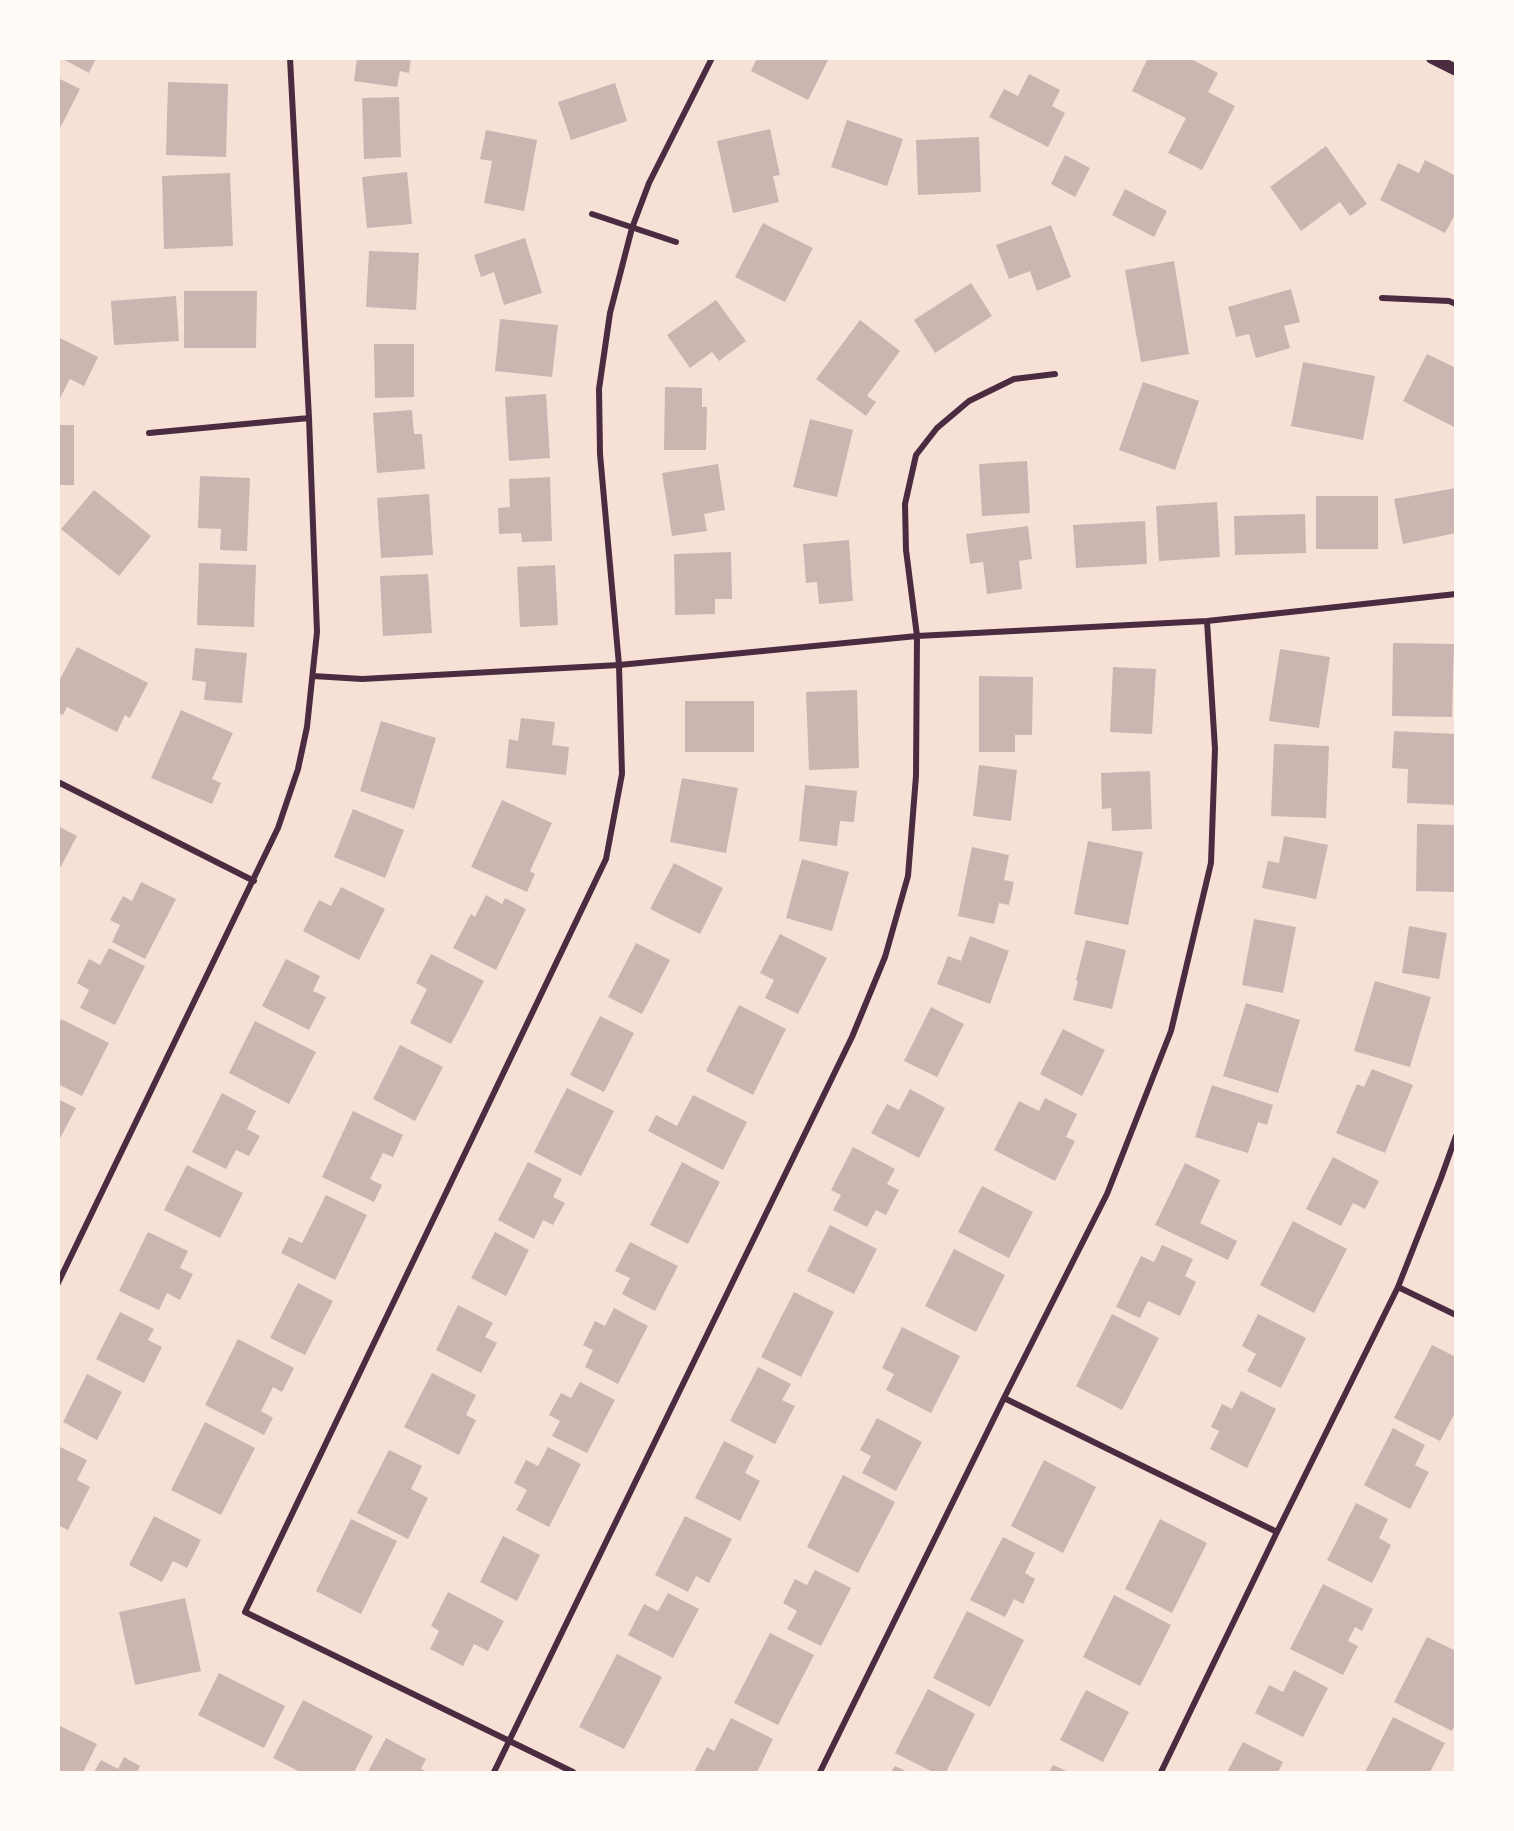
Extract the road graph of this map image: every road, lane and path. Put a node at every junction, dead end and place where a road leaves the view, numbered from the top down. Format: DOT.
graph roads {
  1 [pos="291,58"];
  2 [pos="712,58"];
  3 [pos="1432,58"];
  4 [pos="1455,70"];
  5 [pos="592,214"];
  6 [pos="632,228"];
  7 [pos="676,242"];
  8 [pos="1382,298"];
  9 [pos="1455,304"];
  10 [pos="1055,374"];
  11 [pos="309,418"];
  12 [pos="149,433"];
  13 [pos="1455,594"];
  14 [pos="1207,621"];
  15 [pos="916,636"];
  16 [pos="619,665"];
  17 [pos="313,676"];
  18 [pos="58,782"];
  19 [pos="254,881"];
  20 [pos="1455,1136"];
  21 [pos="58,1283"];
  22 [pos="1398,1287"];
  23 [pos="1455,1315"];
  24 [pos="1004,1398"];
  25 [pos="1277,1532"];
  26 [pos="509,1741"];
  27 [pos="494,1773"];
  28 [pos="573,1773"];
  29 [pos="820,1773"];
  30 [pos="1161,1773"];
  1 -- 11 [label="street"];
  2 -- 6 [label="street"];
  3 -- 4 [label="main road"];
  5 -- 6 [label="street"];
  6 -- 7 [label="street"];
  6 -- 16 [label="street"];
  8 -- 9 [label="street"];
  10 -- 15 [label="street"];
  11 -- 12 [label="street"];
  11 -- 17 [label="street"];
  13 -- 14 [label="street"];
  14 -- 15 [label="street"];
  14 -- 24 [label="street"];
  15 -- 16 [label="street"];
  15 -- 26 [label="street"];
  16 -- 17 [label="street"];
  16 -- 26 [label="street"];
  17 -- 19 [label="street"];
  18 -- 19 [label="street"];
  19 -- 21 [label="street"];
  20 -- 22 [label="street"];
  22 -- 23 [label="street"];
  22 -- 25 [label="street"];
  24 -- 25 [label="street"];
  24 -- 29 [label="street"];
  25 -- 30 [label="street"];
  26 -- 27 [label="street"];
  26 -- 28 [label="street"];
}
